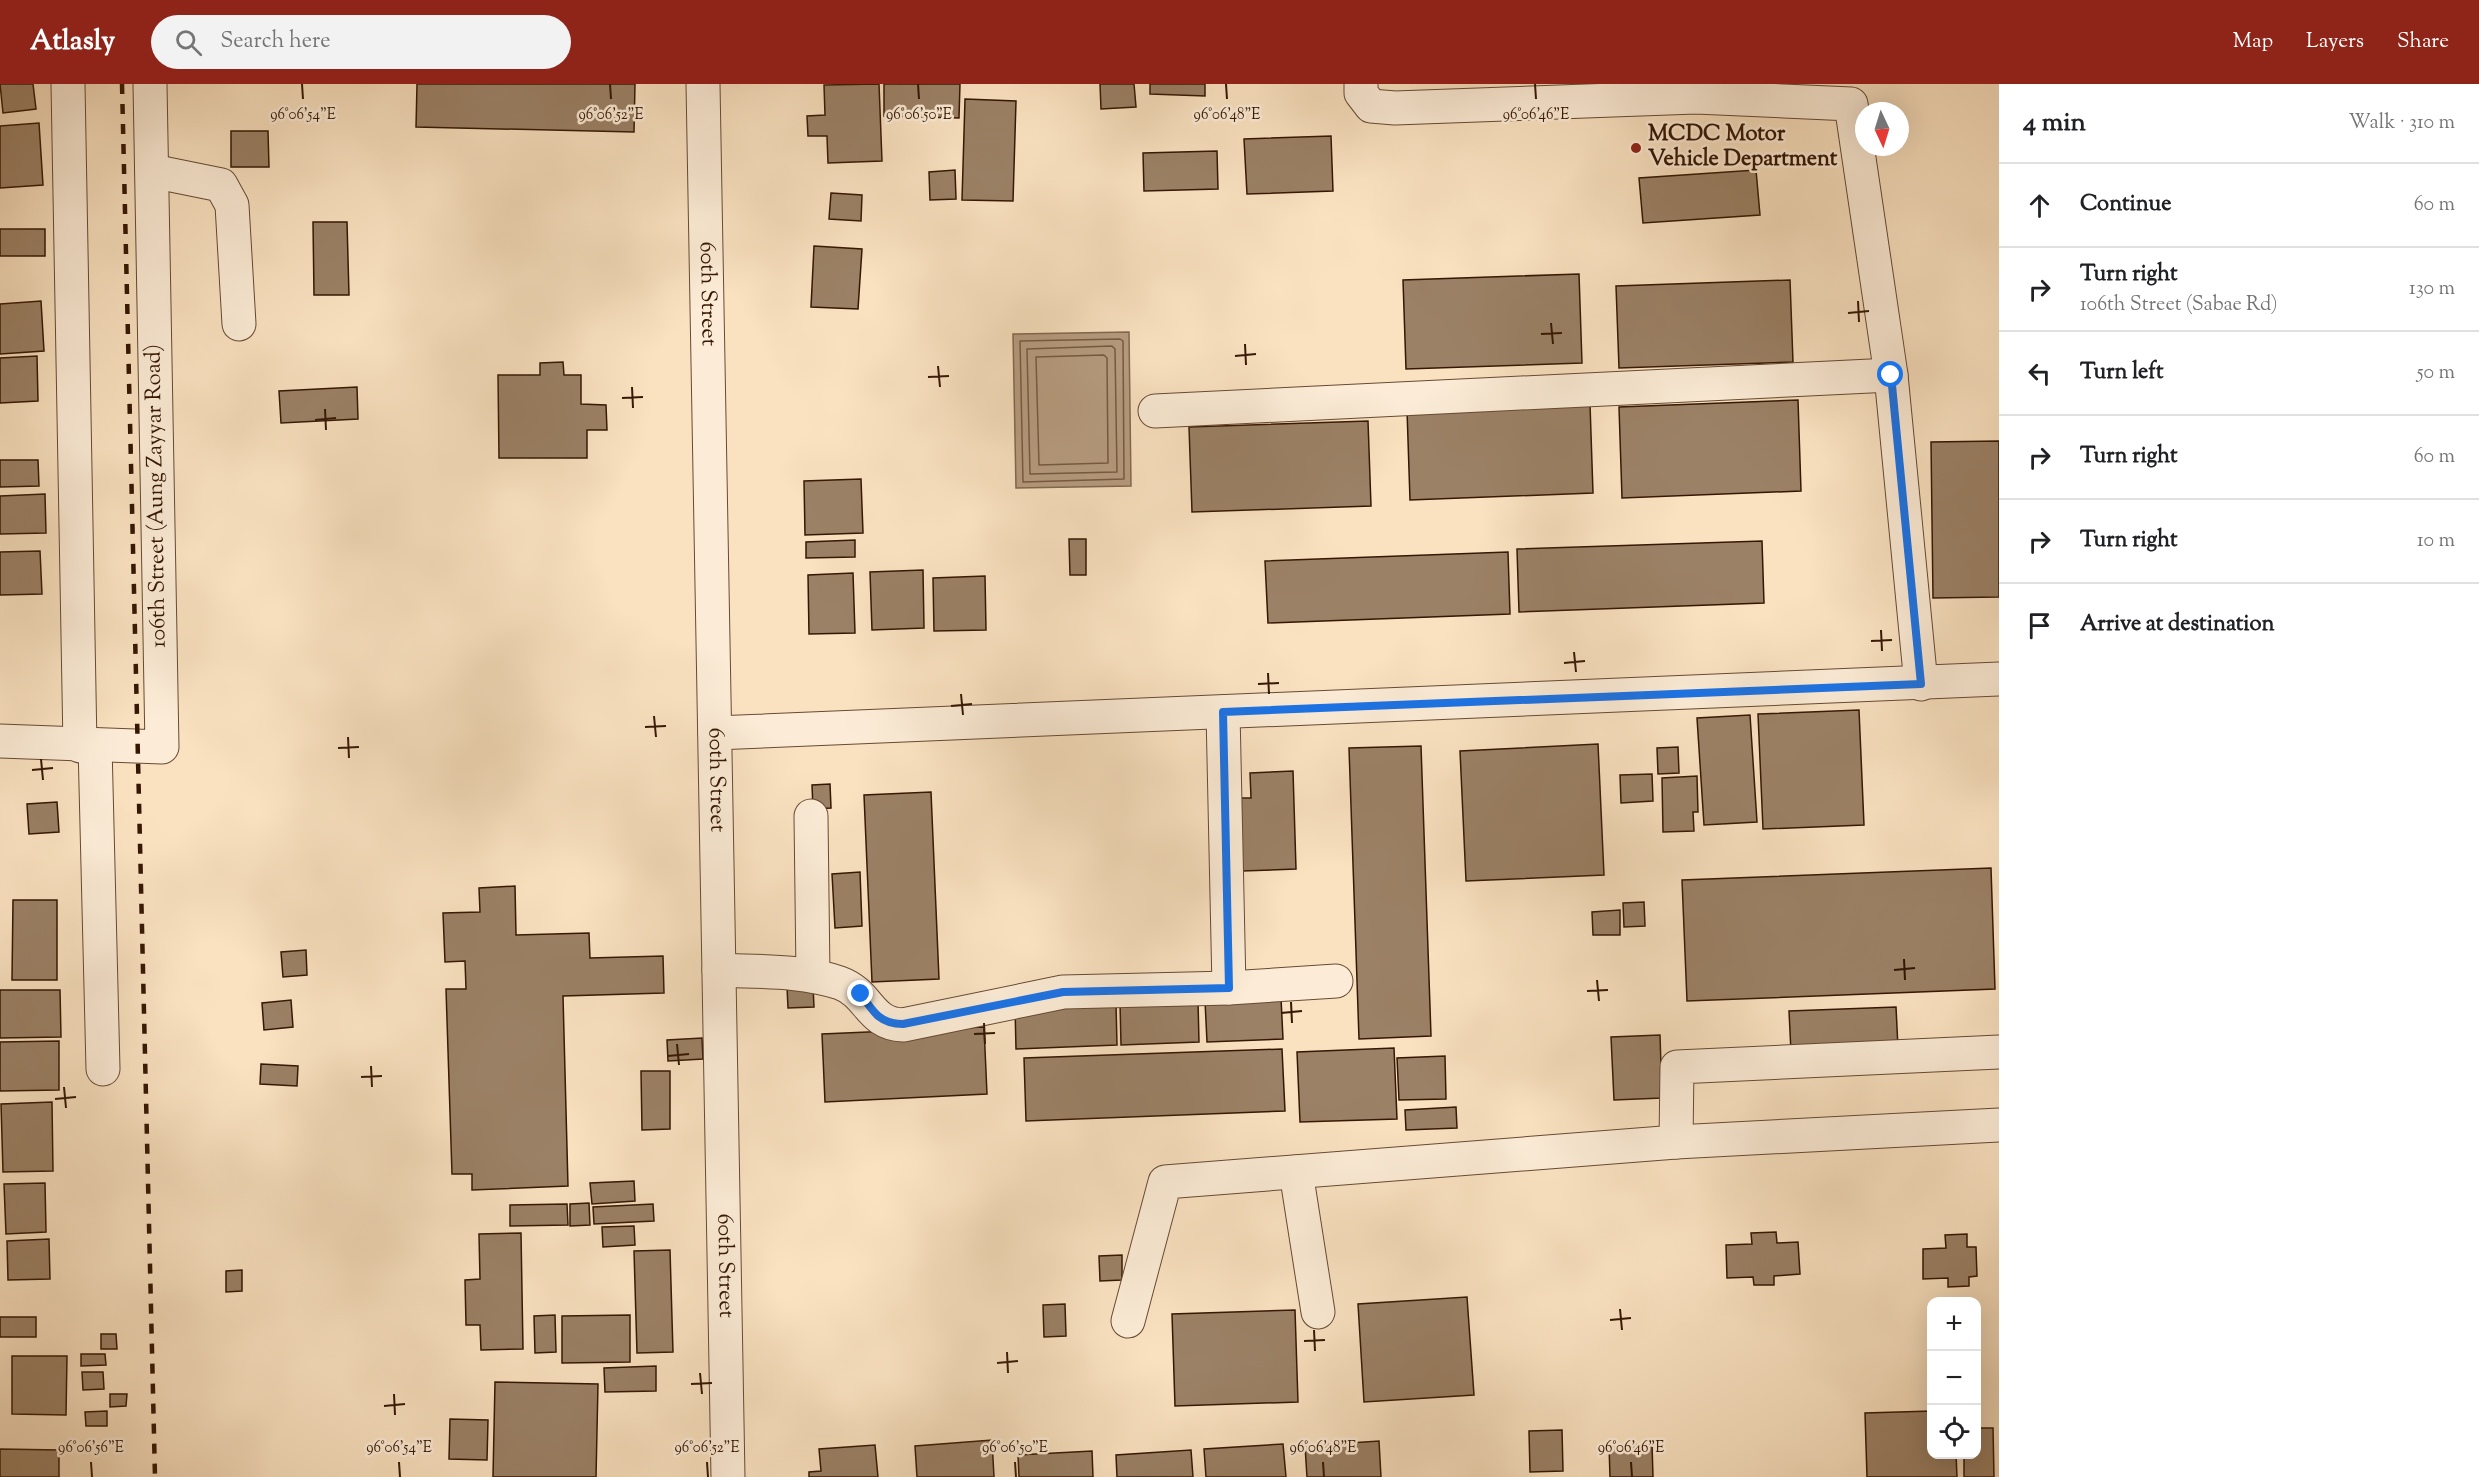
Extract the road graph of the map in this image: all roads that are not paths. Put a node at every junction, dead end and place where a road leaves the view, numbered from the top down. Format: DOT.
graph roads {
  1 [pos="69,84"];
  2 [pos="150,84"];
  3 [pos="703,84"];
  4 [pos="1361,84"];
  5 [pos="1696,91"];
  6 [pos="1539,93"];
  7 [pos="1851,94"];
  8 [pos="152,171"];
  9 [pos="239,324"];
  10 [pos="1891,375"];
  11 [pos="1155,411"];
  12 [pos="1999,679"];
  13 [pos="1921,684"];
  14 [pos="1223,712"];
  15 [pos="715,733"];
  16 [pos="0,741"];
  17 [pos="88,745"];
  18 [pos="811,816"];
  19 [pos="719,970"];
  20 [pos="813,976"];
  21 [pos="1336,981"];
  22 [pos="1229,988"];
  23 [pos="1999,1052"];
  24 [pos="103,1069"];
  25 [pos="1999,1125"];
  26 [pos="1676,1142"];
  27 [pos="1296,1172"];
  28 [pos="1317,1312"];
  29 [pos="1128,1321"];
  30 [pos="728,1477"];
  1 -- 17 [label="street"];
  2 -- 8 [label="street, 106th Street (Aung Zayyar Road)"];
  3 -- 15 [label="street, 60th Street"];
  4 -- 6 [label="street"];
  5 -- 6 [label="street"];
  5 -- 7 [label="street"];
  7 -- 10 [label="street"];
  8 -- 9 [label="street"];
  8 -- 17 [label="street, 106th Street (Aung Zayyar Road)"];
  10 -- 11 [label="street"];
  10 -- 13 [label="street"];
  12 -- 13 [label="street"];
  13 -- 14 [label="street"];
  14 -- 15 [label="street"];
  14 -- 22 [label="street"];
  15 -- 19 [label="street, 60th Street"];
  16 -- 17 [label="street, 106th Street (Aung Zayyar Road)"];
  17 -- 24 [label="street"];
  18 -- 20 [label="street"];
  19 -- 20 [label="street"];
  19 -- 30 [label="street, 60th Street"];
  20 -- 22 [label="street"];
  21 -- 22 [label="street"];
  23 -- 26 [label="street"];
  25 -- 26 [label="street"];
  26 -- 27 [label="street"];
  27 -- 28 [label="street"];
  27 -- 29 [label="street"];
}
